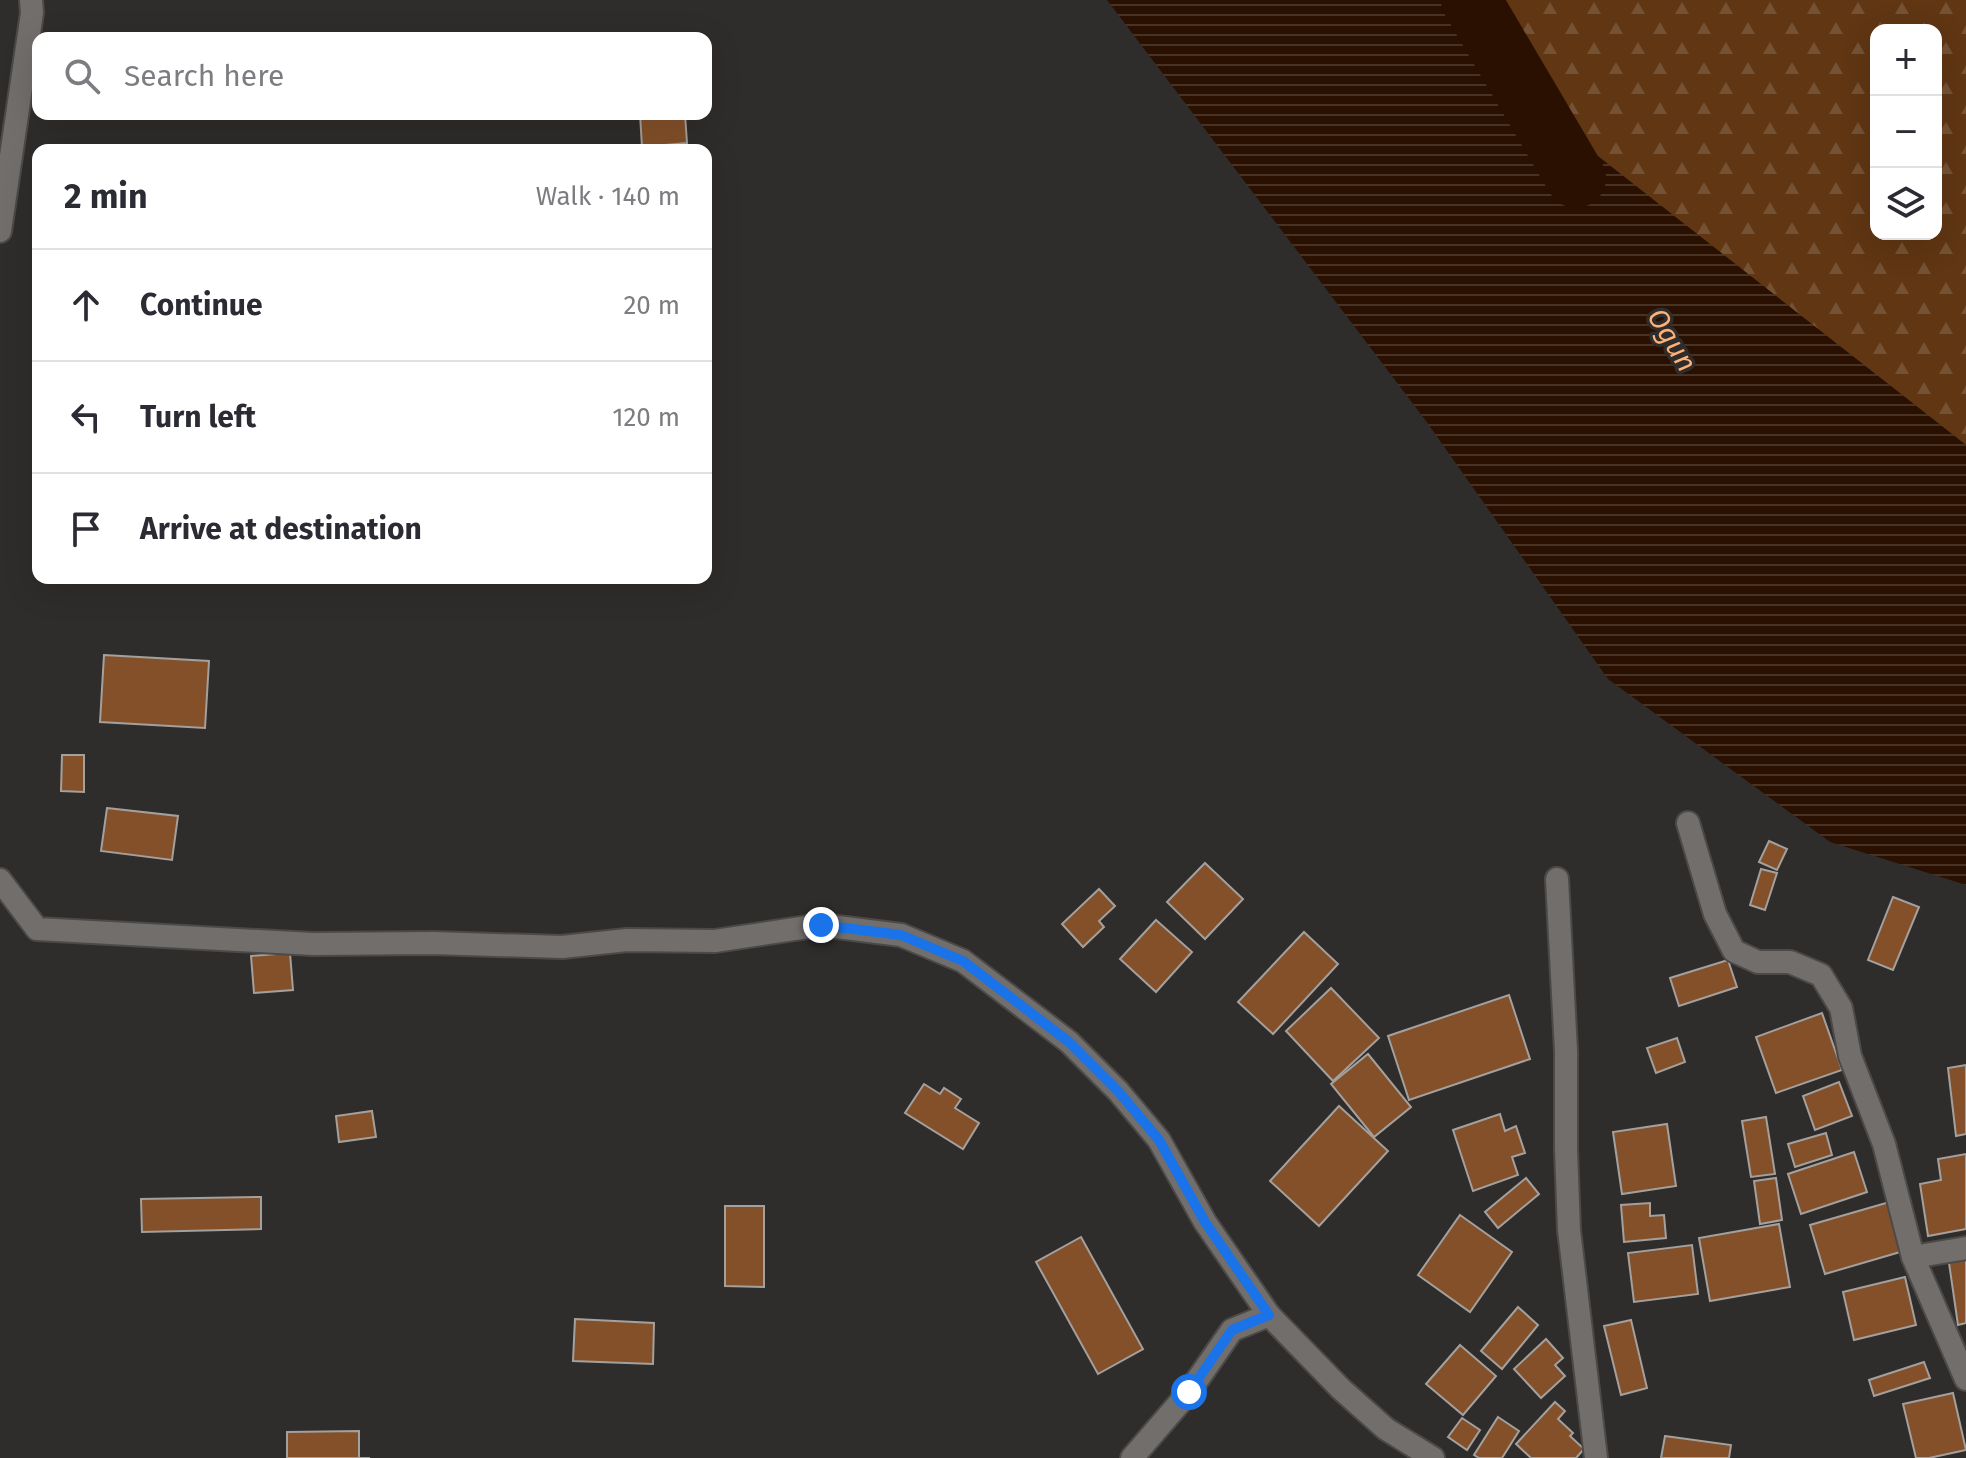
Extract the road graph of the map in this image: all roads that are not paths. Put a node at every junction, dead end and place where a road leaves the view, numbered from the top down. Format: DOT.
graph roads {
  1 [pos="31,0"];
  2 [pos="0,231"];
  3 [pos="1688,823"];
  4 [pos="1557,879"];
  5 [pos="0,880"];
  6 [pos="1966,1248"];
  7 [pos="1913,1257"];
  8 [pos="1269,1315"];
  9 [pos="1966,1379"];
  10 [pos="1132,1458"];
  11 [pos="1433,1458"];
  12 [pos="1596,1458"];
  1 -- 2 [label="street"];
  3 -- 7 [label="street"];
  4 -- 12 [label="street"];
  5 -- 8 [label="street"];
  6 -- 7 [label="street"];
  7 -- 9 [label="street"];
  8 -- 10 [label="street"];
  8 -- 11 [label="street"];
}
